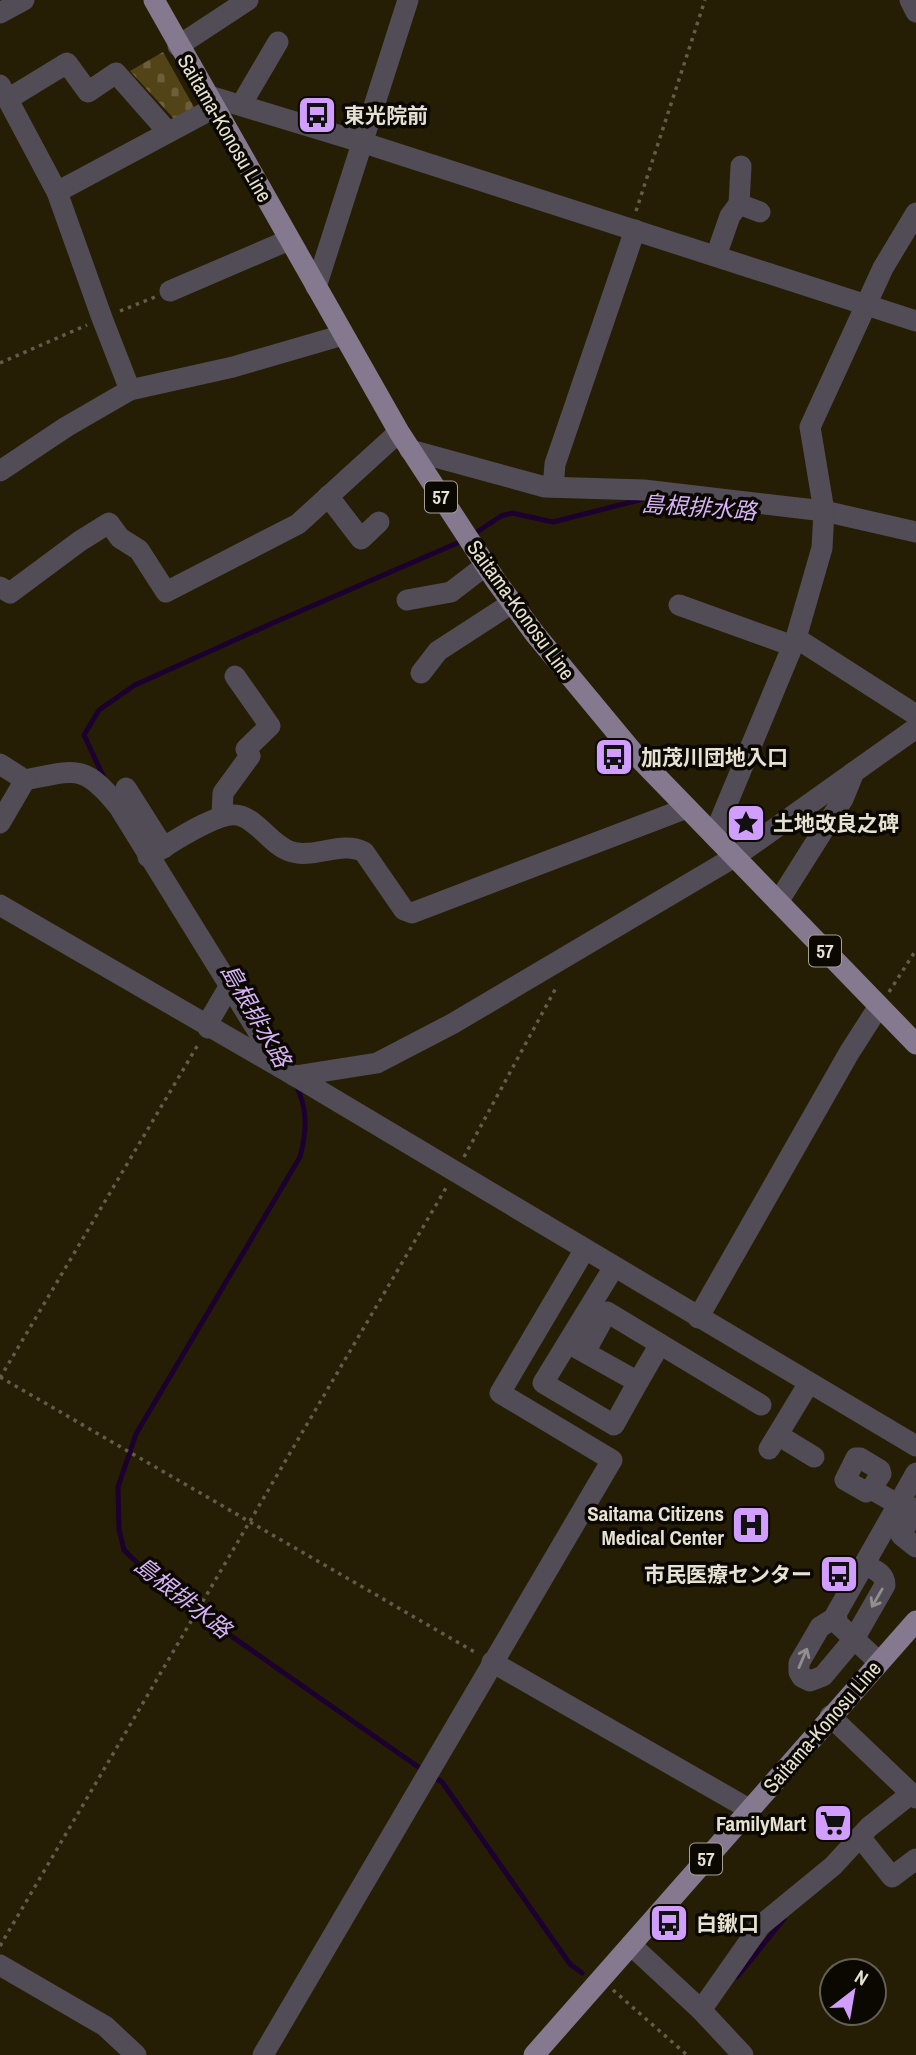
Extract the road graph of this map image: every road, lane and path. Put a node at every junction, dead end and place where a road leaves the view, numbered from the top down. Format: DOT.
graph roads {
  1 [pos="24,0"];
  2 [pos="154,0"];
  3 [pos="248,0"];
  4 [pos="408,0"];
  5 [pos="705,0"];
  6 [pos="910,0"];
  7 [pos="916,12"];
  8 [pos="0,13"];
  9 [pos="278,42"];
  10 [pos="178,46"];
  11 [pos="3,91"];
  12 [pos="210,101"];
  13 [pos="241,105"];
  14 [pos="168,132"];
  15 [pos="361,142"];
  16 [pos="741,166"];
  17 [pos="57,192"];
  18 [pos="739,204"];
  19 [pos="760,212"];
  20 [pos="916,213"];
  21 [pos="635,230"];
  22 [pos="289,240"];
  23 [pos="716,256"];
  24 [pos="316,287"];
  25 [pos="170,291"];
  26 [pos="866,304"];
  27 [pos="916,321"];
  28 [pos="343,335"];
  29 [pos="130,390"];
  30 [pos="399,432"];
  31 [pos="410,450"];
  32 [pos="0,471"];
  33 [pos="553,487"];
  34 [pos="328,496"];
  35 [pos="824,518"];
  36 [pos="379,522"];
  37 [pos="916,532"];
  38 [pos="486,565"];
  39 [pos="0,587"];
  40 [pos="407,600"];
  41 [pos="512,603"];
  42 [pos="679,605"];
  43 [pos="795,642"];
  44 [pos="421,673"];
  45 [pos="234,676"];
  46 [pos="916,715"];
  47 [pos="916,728"];
  48 [pos="0,764"];
  49 [pos="854,772"];
  50 [pos="25,780"];
  51 [pos="126,788"];
  52 [pos="687,808"];
  53 [pos="222,815"];
  54 [pos="0,823"];
  55 [pos="714,835"];
  56 [pos="156,852"];
  57 [pos="736,856"];
  58 [pos="778,902"];
  59 [pos="0,905"];
  60 [pos="916,950"];
  61 [pos="557,985"];
  62 [pos="229,987"];
  63 [pos="879,1006"];
  64 [pos="208,1028"];
  65 [pos="916,1044"];
  66 [pos="288,1072"];
  67 [pos="456,1172"];
  68 [pos="585,1249"];
  69 [pos="614,1267"];
  70 [pos="698,1318"];
  71 [pos="660,1344"];
  72 [pos="577,1347"];
  73 [pos="0,1377"];
  74 [pos="638,1382"];
  75 [pos="809,1383"];
  76 [pos="761,1405"];
  77 [pos="916,1446"];
  78 [pos="814,1457"];
  79 [pos="916,1473"];
  80 [pos="872,1489"];
  81 [pos="909,1508"];
  82 [pos="249,1522"];
  83 [pos="916,1547"];
  84 [pos="864,1564"];
  85 [pos="836,1617"];
  86 [pos="916,1621"];
  87 [pos="854,1639"];
  88 [pos="492,1662"];
  89 [pos="879,1662"];
  90 [pos="830,1716"];
  91 [pos="914,1795"];
  92 [pos="749,1809"];
  93 [pos="860,1838"];
  94 [pos="916,1859"];
  95 [pos="631,1945"];
  96 [pos="0,1946"];
  97 [pos="0,1965"];
  98 [pos="609,1987"];
  99 [pos="701,2010"];
  100 [pos="136,2055"];
  101 [pos="263,2055"];
  102 [pos="534,2055"];
  103 [pos="687,2055"];
  104 [pos="743,2055"];
  1 -- 8 [label="street"];
  2 -- 10 [label="main road, Saitama-Konosu Line / 57"];
  3 -- 10 [label="street"];
  4 -- 15 [label="street"];
  5 -- 21 [label="path"];
  6 -- 7 [label="street"];
  9 -- 13 [label="street"];
  10 -- 12 [label="main road, Saitama-Konosu Line / 57"];
  11 -- 14 [label="street"];
  11 -- 17 [label="street"];
  12 -- 13 [label="street"];
  12 -- 14 [label="street"];
  12 -- 22 [label="main road, Saitama-Konosu Line / 57"];
  13 -- 15 [label="street"];
  14 -- 17 [label="street"];
  15 -- 21 [label="street"];
  15 -- 24 [label="street"];
  16 -- 18 [label="street"];
  17 -- 29 [label="street"];
  18 -- 19 [label="street"];
  18 -- 23 [label="street"];
  20 -- 26 [label="street"];
  21 -- 23 [label="street"];
  21 -- 33 [label="street"];
  22 -- 24 [label="main road, Saitama-Konosu Line / 57"];
  22 -- 25 [label="street"];
  23 -- 26 [label="street"];
  24 -- 28 [label="main road, Saitama-Konosu Line / 57"];
  26 -- 27 [label="street"];
  26 -- 35 [label="street"];
  28 -- 29 [label="street"];
  28 -- 30 [label="main road, Saitama-Konosu Line / 57"];
  29 -- 32 [label="street"];
  30 -- 31 [label="main road, Saitama-Konosu Line / 57"];
  30 -- 34 [label="street"];
  31 -- 33 [label="street"];
  31 -- 38 [label="main road, Saitama-Konosu Line / 57"];
  33 -- 35 [label="street"];
  34 -- 36 [label="street"];
  34 -- 39 [label="street"];
  35 -- 37 [label="street"];
  35 -- 43 [label="street"];
  38 -- 40 [label="street"];
  38 -- 41 [label="main road, Saitama-Konosu Line / 57"];
  41 -- 44 [label="street"];
  41 -- 52 [label="main road, Saitama-Konosu Line / 57"];
  42 -- 43 [label="street"];
  43 -- 46 [label="street"];
  43 -- 55 [label="street"];
  45 -- 53 [label="street"];
  47 -- 49 [label="street"];
  48 -- 50 [label="street"];
  49 -- 57 [label="street"];
  49 -- 58 [label="street"];
  50 -- 54 [label="street"];
  50 -- 56 [label="street"];
  51 -- 56 [label="street"];
  52 -- 53 [label="street"];
  52 -- 55 [label="main road, Saitama-Konosu Line / 57"];
  53 -- 56 [label="street"];
  55 -- 57 [label="main road, Saitama-Konosu Line / 57"];
  56 -- 62 [label="street"];
  57 -- 58 [label="main road, Saitama-Konosu Line / 57"];
  57 -- 66 [label="street"];
  58 -- 63 [label="main road, Saitama-Konosu Line / 57"];
  59 -- 64 [label="street"];
  60 -- 63 [label="path"];
  61 -- 67 [label="path"];
  62 -- 64 [label="street"];
  62 -- 66 [label="street"];
  63 -- 65 [label="main road, Saitama-Konosu Line / 57"];
  63 -- 70 [label="street"];
  64 -- 66 [label="street"];
  64 -- 73 [label="path"];
  66 -- 67 [label="street"];
  67 -- 68 [label="street"];
  67 -- 82 [label="path"];
  68 -- 69 [label="street"];
  68 -- 88 [label="street"];
  69 -- 70 [label="street"];
  69 -- 72 [label="street"];
  70 -- 75 [label="street"];
  71 -- 72 [label="street"];
  71 -- 74 [label="street"];
  71 -- 76 [label="street"];
  72 -- 74 [label="street"];
  72 -- 74 [label="street"];
  73 -- 82 [label="path"];
  75 -- 77 [label="street"];
  75 -- 78 [label="street"];
  79 -- 81 [label="street"];
  80 -- 81 [label="street"];
  81 -- 83 [label="street"];
  81 -- 84 [label="street"];
  82 -- 88 [label="path"];
  82 -- 96 [label="path"];
  84 -- 85 [label="street"];
  84 -- 87 [label="street, one-way"];
  85 -- 87 [label="street"];
  87 -- 85 [label="street, one-way"];
  86 -- 89 [label="main road, Saitama-Konosu Line / 57"];
  87 -- 89 [label="street"];
  88 -- 92 [label="street"];
  88 -- 101 [label="street"];
  89 -- 90 [label="main road, Saitama-Konosu Line / 57"];
  90 -- 91 [label="street"];
  90 -- 92 [label="main road, Saitama-Konosu Line / 57"];
  91 -- 93 [label="street"];
  92 -- 95 [label="main road, Saitama-Konosu Line / 57"];
  93 -- 94 [label="street"];
  93 -- 99 [label="street"];
  95 -- 99 [label="street"];
  95 -- 102 [label="main road, Saitama-Konosu Line / 57"];
  97 -- 100 [label="street"];
  98 -- 103 [label="path"];
  99 -- 104 [label="street"];
}
